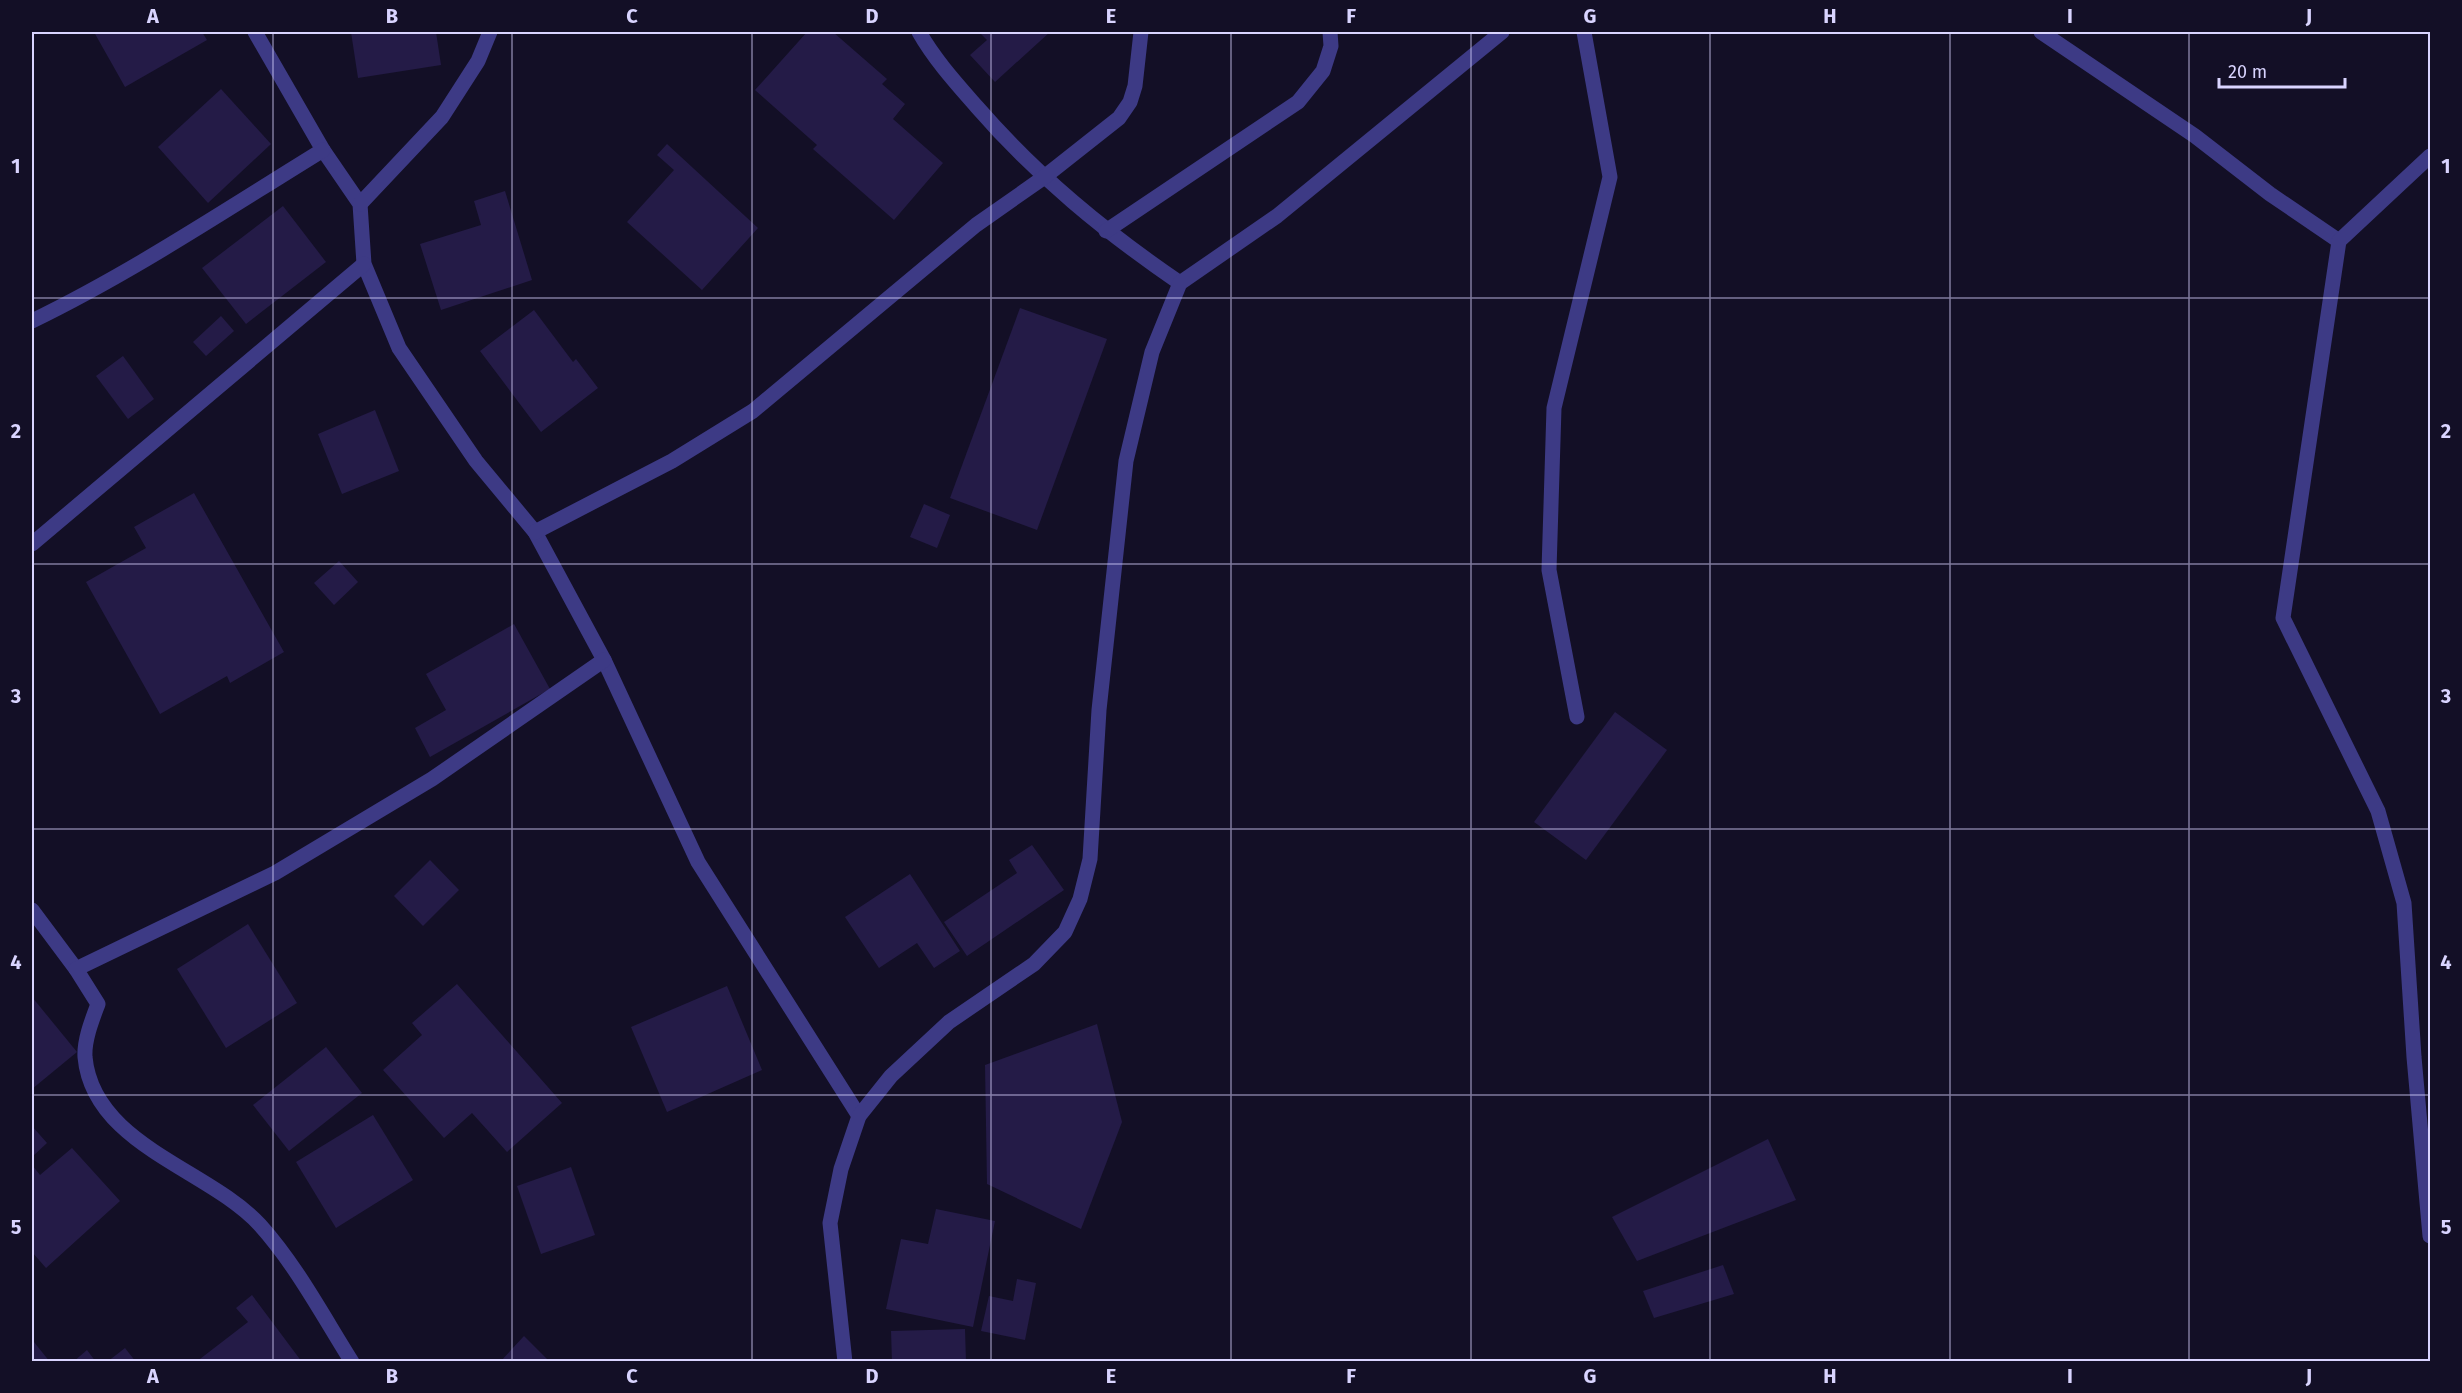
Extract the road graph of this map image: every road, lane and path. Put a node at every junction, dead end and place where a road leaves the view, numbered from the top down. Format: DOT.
graph roads {
  1 [pos="255,32"];
  2 [pos="490,32"];
  3 [pos="919,32"];
  4 [pos="1141,32"];
  5 [pos="1330,32"];
  6 [pos="1502,32"];
  7 [pos="1584,32"];
  8 [pos="2041,32"];
  9 [pos="322,150"];
  10 [pos="2430,156"];
  11 [pos="1043,178"];
  12 [pos="360,204"];
  13 [pos="1106,231"];
  14 [pos="2339,241"];
  15 [pos="364,264"];
  16 [pos="1180,283"];
  17 [pos="32,321"];
  18 [pos="535,532"];
  19 [pos="32,544"];
  20 [pos="604,660"];
  21 [pos="1577,717"];
  22 [pos="32,910"];
  23 [pos="76,969"];
  24 [pos="859,1116"];
  25 [pos="2430,1236"];
  26 [pos="352,1362"];
  27 [pos="845,1362"];
  1 -- 9 [label="street"];
  2 -- 12 [label="street"];
  3 -- 11 [label="street"];
  4 -- 11 [label="street"];
  5 -- 13 [label="street"];
  6 -- 16 [label="street"];
  7 -- 21 [label="street"];
  8 -- 14 [label="street"];
  9 -- 12 [label="street"];
  9 -- 17 [label="street"];
  10 -- 14 [label="street"];
  11 -- 13 [label="street"];
  11 -- 18 [label="street"];
  12 -- 15 [label="street"];
  13 -- 16 [label="street"];
  14 -- 25 [label="street"];
  15 -- 18 [label="street"];
  15 -- 19 [label="street"];
  16 -- 24 [label="street"];
  18 -- 20 [label="street"];
  20 -- 23 [label="street"];
  20 -- 24 [label="street"];
  22 -- 23 [label="street"];
  23 -- 26 [label="street"];
  24 -- 27 [label="street"];
}
